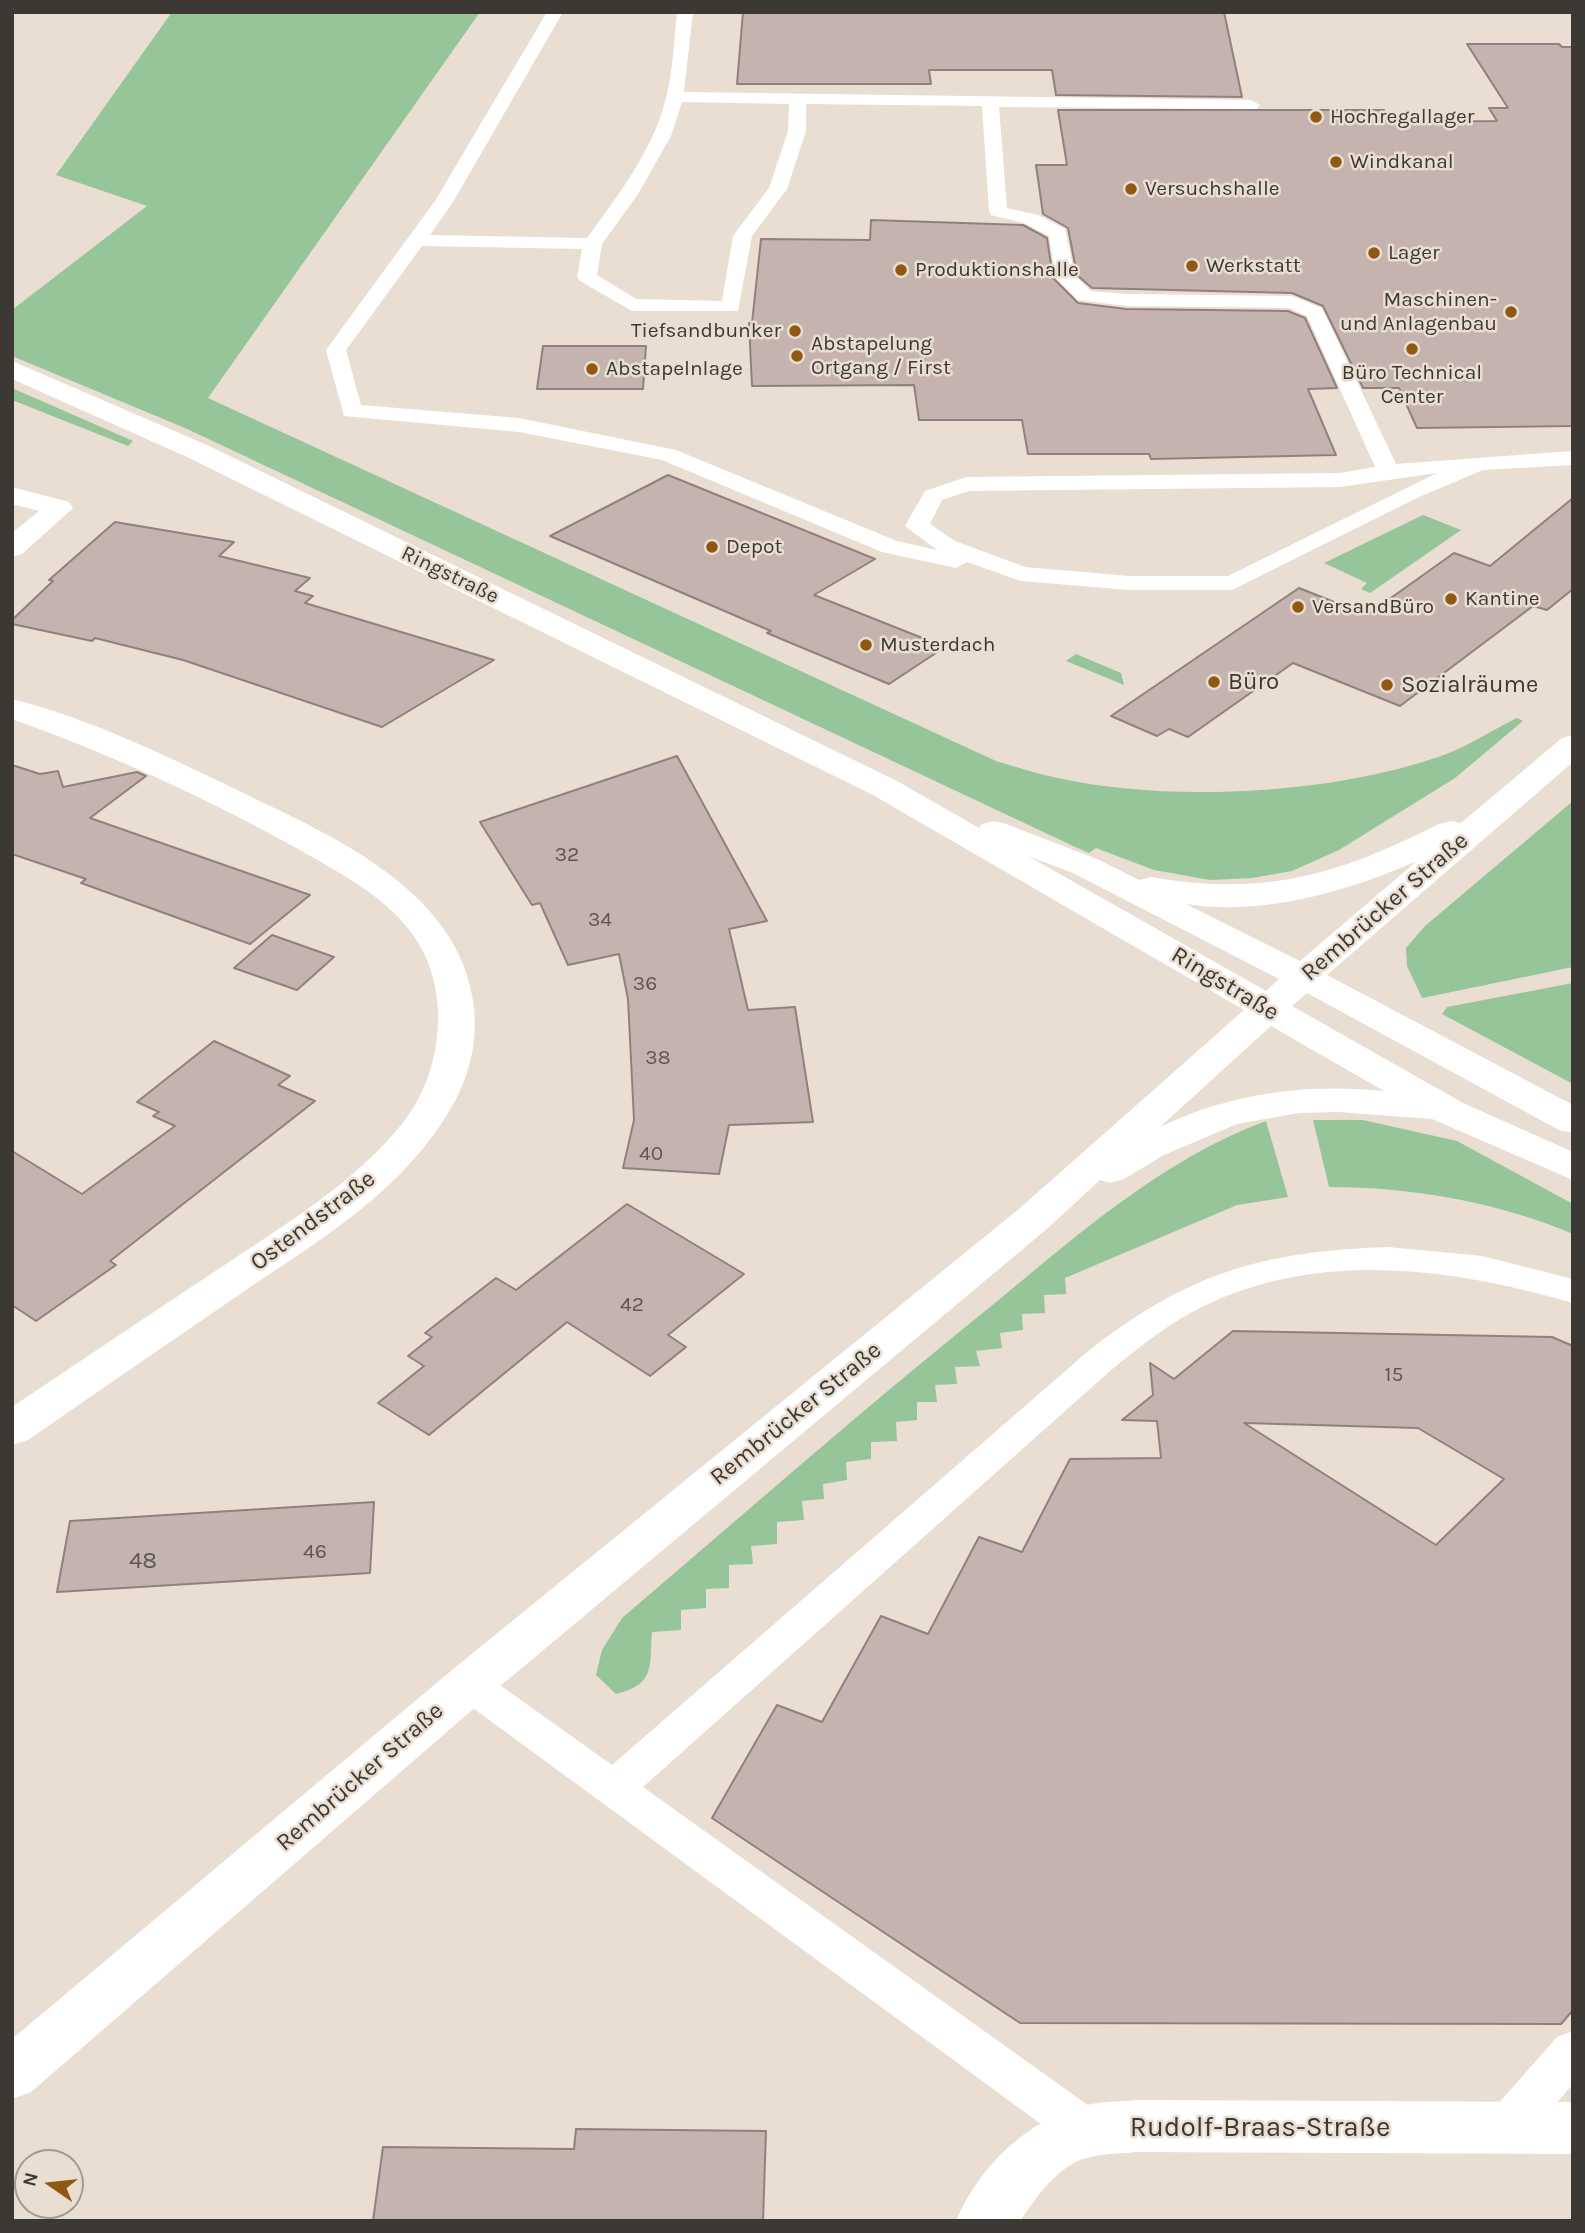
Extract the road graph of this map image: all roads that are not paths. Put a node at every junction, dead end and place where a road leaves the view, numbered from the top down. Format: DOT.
graph roads {
  1 [pos="555,12"];
  2 [pos="685,12"];
  3 [pos="675,97"];
  4 [pos="798,99"];
  5 [pos="990,101"];
  6 [pos="1251,105"];
  7 [pos="416,240"];
  8 [pos="592,244"];
  9 [pos="12,369"];
  10 [pos="1573,458"];
  11 [pos="1468,466"];
  12 [pos="1388,471"];
  13 [pos="12,495"];
  14 [pos="12,548"];
  15 [pos="1021,574"];
  16 [pos="12,709"];
  17 [pos="1573,746"];
  18 [pos="885,788"];
  19 [pos="1509,800"];
  20 [pos="1085,866"];
  21 [pos="1304,977"];
  22 [pos="1268,1010"];
  23 [pos="1449,1112"];
  24 [pos="1573,1121"];
  25 [pos="1573,1167"];
  26 [pos="1034,1218"];
  27 [pos="1573,1291"];
  28 [pos="12,1429"];
  29 [pos="469,1684"];
  30 [pos="614,1788"];
  31 [pos="1573,2050"];
  32 [pos="12,2074"];
  33 [pos="1507,2127"];
  34 [pos="1573,2128"];
  35 [pos="1087,2131"];
  36 [pos="985,2221"];
  1 -- 7 [label="lane"];
  2 -- 3 [label="lane"];
  3 -- 4 [label="lane"];
  3 -- 8 [label="lane"];
  4 -- 5 [label="lane"];
  4 -- 8 [label="lane"];
  5 -- 6 [label="lane"];
  5 -- 12 [label="lane"];
  7 -- 8 [label="lane"];
  7 -- 15 [label="lane"];
  9 -- 18 [label="main road, Ringstraße"];
  10 -- 11 [label="lane"];
  11 -- 12 [label="lane"];
  11 -- 15 [label="lane"];
  12 -- 15 [label="lane"];
  13 -- 14 [label="main road"];
  16 -- 28 [label="main road, Ostendstraße"];
  17 -- 19 [label="main road, Rembrücker Straße"];
  18 -- 20 [label="main road, Ringstraße"];
  18 -- 22 [label="main road, Ringstraße"];
  19 -- 20 [label="main road"];
  19 -- 21 [label="main road, Rembrücker Straße"];
  20 -- 21 [label="main road, Ringstraße"];
  21 -- 22 [label="main road, Rembrücker Straße"];
  21 -- 24 [label="main road, Ringstraße"];
  22 -- 23 [label="main road, Ringstraße"];
  22 -- 26 [label="main road, Rembrücker Straße"];
  23 -- 25 [label="main road, Ringstraße"];
  23 -- 26 [label="main road"];
  26 -- 29 [label="main road, Rembrücker Straße"];
  27 -- 30 [label="lane"];
  29 -- 30 [label="lane"];
  29 -- 32 [label="main road, Rembrücker Straße"];
  30 -- 35 [label="lane"];
  31 -- 33 [label="lane"];
  33 -- 34 [label="main road, Rudolf-Braas-Straße"];
  33 -- 35 [label="main road, Rudolf-Braas-Straße"];
  35 -- 36 [label="main road, Rudolf-Braas-Straße"];
}
